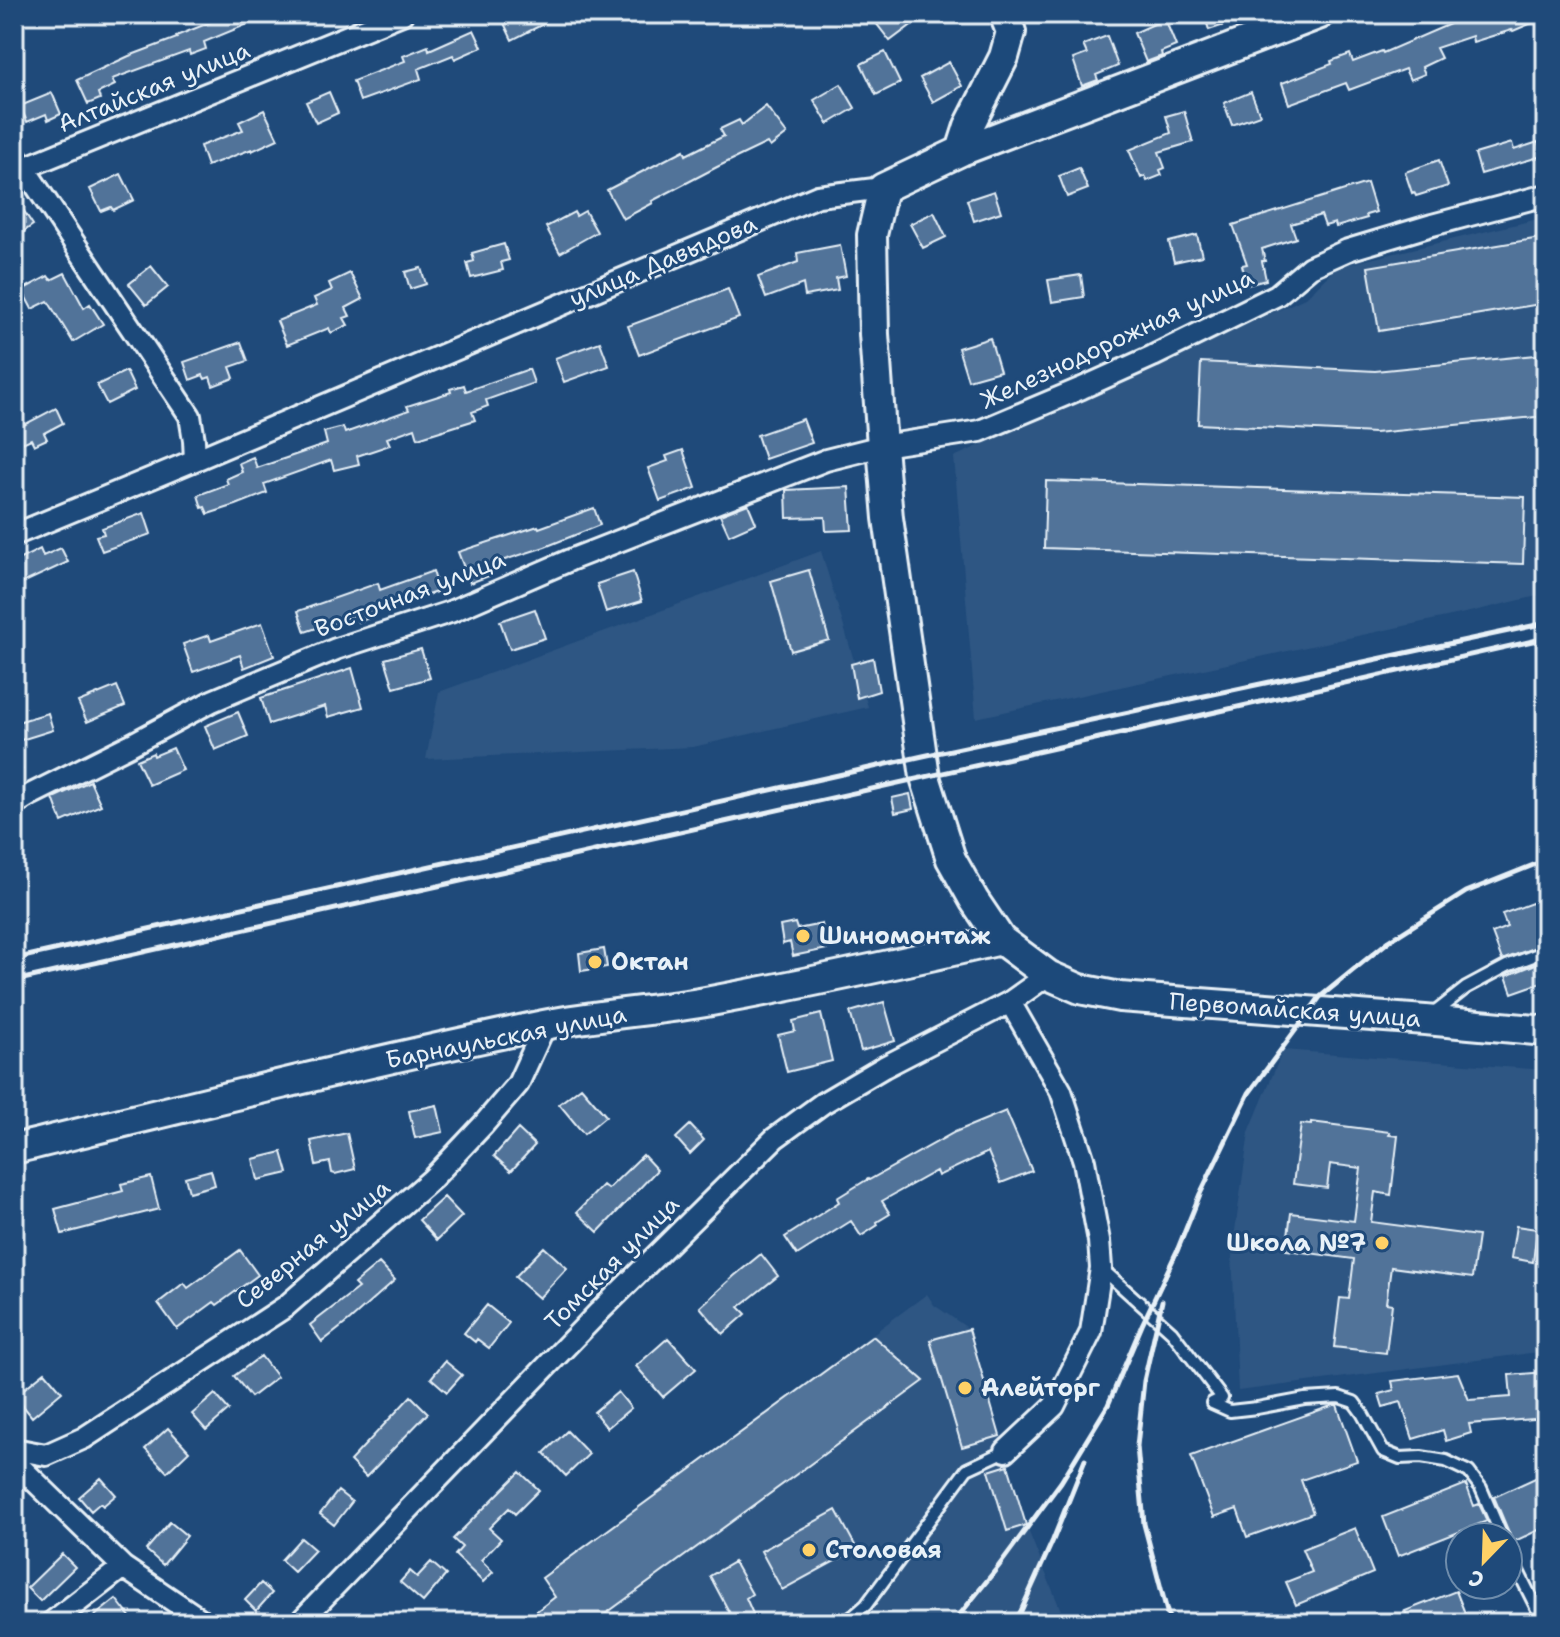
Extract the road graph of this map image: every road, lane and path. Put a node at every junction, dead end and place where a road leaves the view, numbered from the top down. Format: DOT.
graph roads {
  1 [pos="402,14"];
  2 [pos="1004,14"];
  3 [pos="1320,14"];
  4 [pos="961,151"];
  5 [pos="17,164"];
  6 [pos="883,188"];
  7 [pos="1546,195"];
  8 [pos="882,446"];
  9 [pos="195,460"];
  10 [pos="14,535"];
  11 [pos="14,750"];
  12 [pos="23,799"];
  13 [pos="1001,940"];
  14 [pos="1546,951"];
  15 [pos="1048,975"];
  16 [pos="1010,1002"];
  17 [pos="1425,1020"];
  18 [pos="545,1025"];
  19 [pos="1546,1031"];
  20 [pos="14,1149"];
  21 [pos="1101,1268"];
  22 [pos="14,1449"];
  23 [pos="1006,1451"];
  24 [pos="14,1461"];
  25 [pos="1495,1521"];
  26 [pos="123,1567"];
  27 [pos="1524,1583"];
  28 [pos="51,1623"];
  29 [pos="206,1623"];
  30 [pos="299,1623"];
  31 [pos="845,1623"];
  32 [pos="1544,1623"];
  1 -- 5 [label="street, Алтайская улица"];
  2 -- 4 [label="main road"];
  3 -- 4 [label="main road, улица Давыдова"];
  4 -- 6 [label="main road, улица Давыдова"];
  5 -- 9 [label="street"];
  6 -- 8 [label="main road, Первомайская улица"];
  6 -- 9 [label="street, улица Давыдова"];
  7 -- 8 [label="street, Железнодорожная улица"];
  8 -- 12 [label="street, Восточная улица"];
  8 -- 13 [label="main road, Первомайская улица"];
  9 -- 10 [label="street, улица Давыдова"];
  11 -- 12 [label="path"];
  13 -- 15 [label="main road, Первомайская улица"];
  13 -- 18 [label="main road, Барнаульская улица"];
  14 -- 17 [label="lane"];
  15 -- 16 [label="street"];
  15 -- 17 [label="main road, Первомайская улица"];
  16 -- 21 [label="street"];
  16 -- 30 [label="street, Томская улица"];
  17 -- 19 [label="main road, Первомайская улица"];
  18 -- 20 [label="main road, Барнаульская улица"];
  18 -- 22 [label="street, Северная улица"];
  21 -- 23 [label="street"];
  21 -- 25 [label="lane"];
  23 -- 31 [label="lane"];
  24 -- 26 [label="street"];
  26 -- 28 [label="street"];
  26 -- 29 [label="street"];
  27 -- 32 [label="lane"];
}
